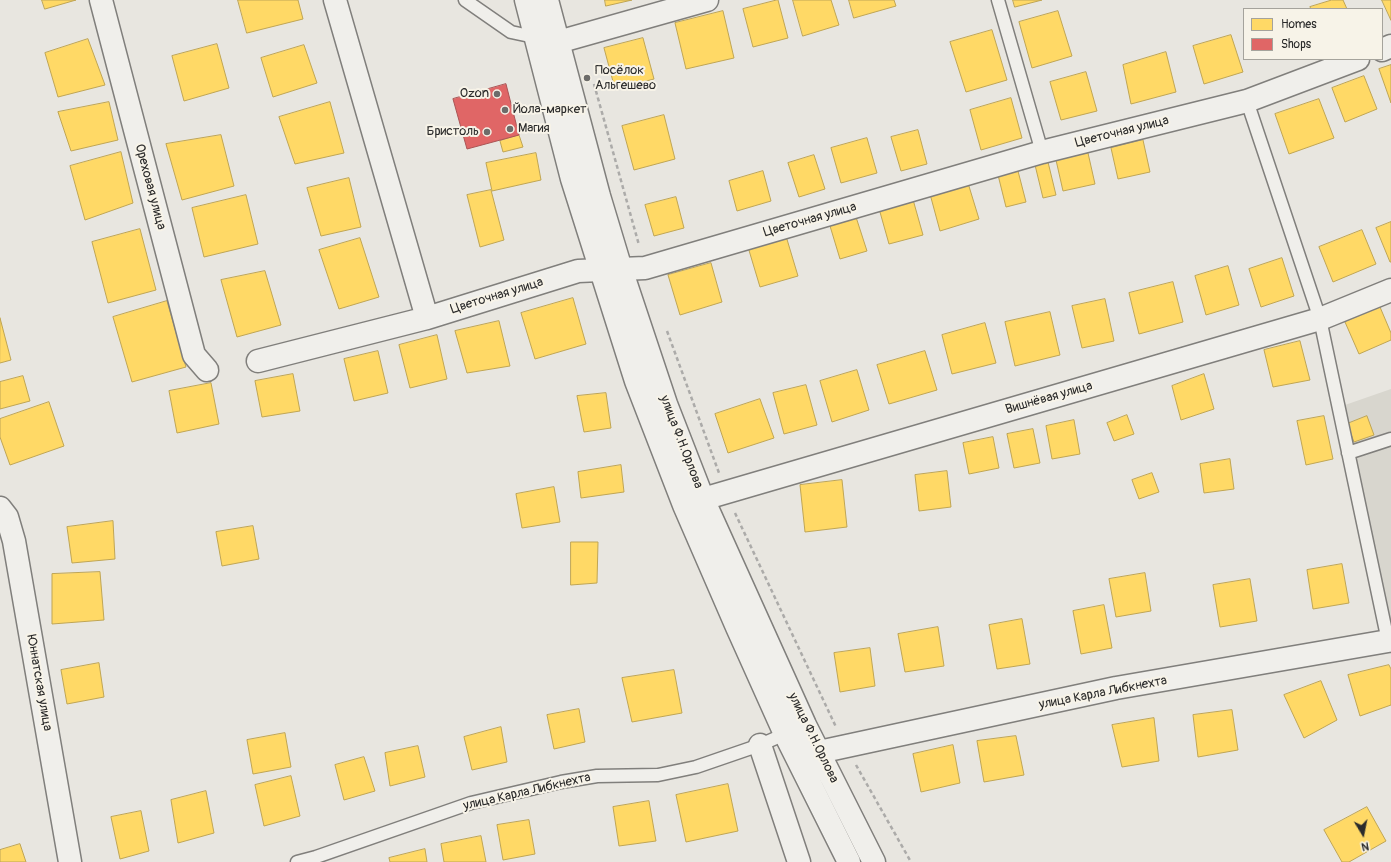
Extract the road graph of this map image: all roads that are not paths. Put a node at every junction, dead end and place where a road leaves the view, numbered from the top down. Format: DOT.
graph roads {
  1 [pos="101,0"];
  2 [pos="335,0"];
  3 [pos="465,0"];
  4 [pos="526,0"];
  5 [pos="547,0"];
  6 [pos="707,0"];
  7 [pos="998,0"];
  8 [pos="535,37"];
  9 [pos="558,42"];
  10 [pos="1355,60"];
  11 [pos="1247,101"];
  12 [pos="1042,152"];
  13 [pos="611,270"];
  14 [pos="1391,290"];
  15 [pos="428,318"];
  16 [pos="1320,319"];
  17 [pos="258,361"];
  18 [pos="207,370"];
  19 [pos="1391,439"];
  20 [pos="1348,453"];
  21 [pos="703,499"];
  22 [pos="0,508"];
  23 [pos="1387,614"];
  24 [pos="1390,641"];
  25 [pos="795,730"];
  26 [pos="760,745"];
  27 [pos="818,752"];
  28 [pos="799,762"];
  29 [pos="70,862"];
  30 [pos="297,862"];
  31 [pos="799,862"];
  32 [pos="849,862"];
  33 [pos="874,862"];
  1 -- 18 [label="street, Ореховая улица"];
  2 -- 15 [label="street"];
  3 -- 8 [label="lane"];
  4 -- 8 [label="street, улица Ф.Н.Орлова"];
  5 -- 9 [label="street, улица Ф.Н.Орлова"];
  6 -- 9 [label="street"];
  7 -- 12 [label="lane"];
  8 -- 9 [label="lane"];
  8 -- 13 [label="street, улица Ф.Н.Орлова"];
  9 -- 13 [label="street, улица Ф.Н.Орлова"];
  10 -- 11 [label="street, Цветочная улица"];
  11 -- 12 [label="street, Цветочная улица"];
  11 -- 16 [label="lane"];
  12 -- 13 [label="street, Цветочная улица"];
  13 -- 15 [label="street, Цветочная улица"];
  13 -- 21 [label="street, улица Ф.Н.Орлова"];
  13 -- 25 [label="street, улица Ф.Н.Орлова"];
  14 -- 16 [label="street, Вишнёвая улица"];
  15 -- 17 [label="street, Цветочная улица"];
  16 -- 20 [label="lane"];
  16 -- 21 [label="street, Вишнёвая улица"];
  19 -- 20 [label="lane"];
  20 -- 23 [label="lane"];
  21 -- 25 [label="street, улица Ф.Н.Орлова"];
  22 -- 29 [label="street, Юннатская улица"];
  23 -- 24 [label="lane"];
  24 -- 27 [label="street, улица Карла Либкнехта"];
  25 -- 26 [label="lane, улица Карла Либкнехта"];
  25 -- 27 [label="street, улица Ф.Н.Орлова"];
  25 -- 28 [label="street, улица Ф.Н.Орлова"];
  26 -- 30 [label="lane, улица Карла Либкнехта"];
  26 -- 31 [label="street"];
  27 -- 28 [label="street, улица Карла Либкнехта"];
  27 -- 33 [label="street, улица Ф.Н.Орлова"];
  28 -- 32 [label="street, улица Ф.Н.Орлова"];
}
